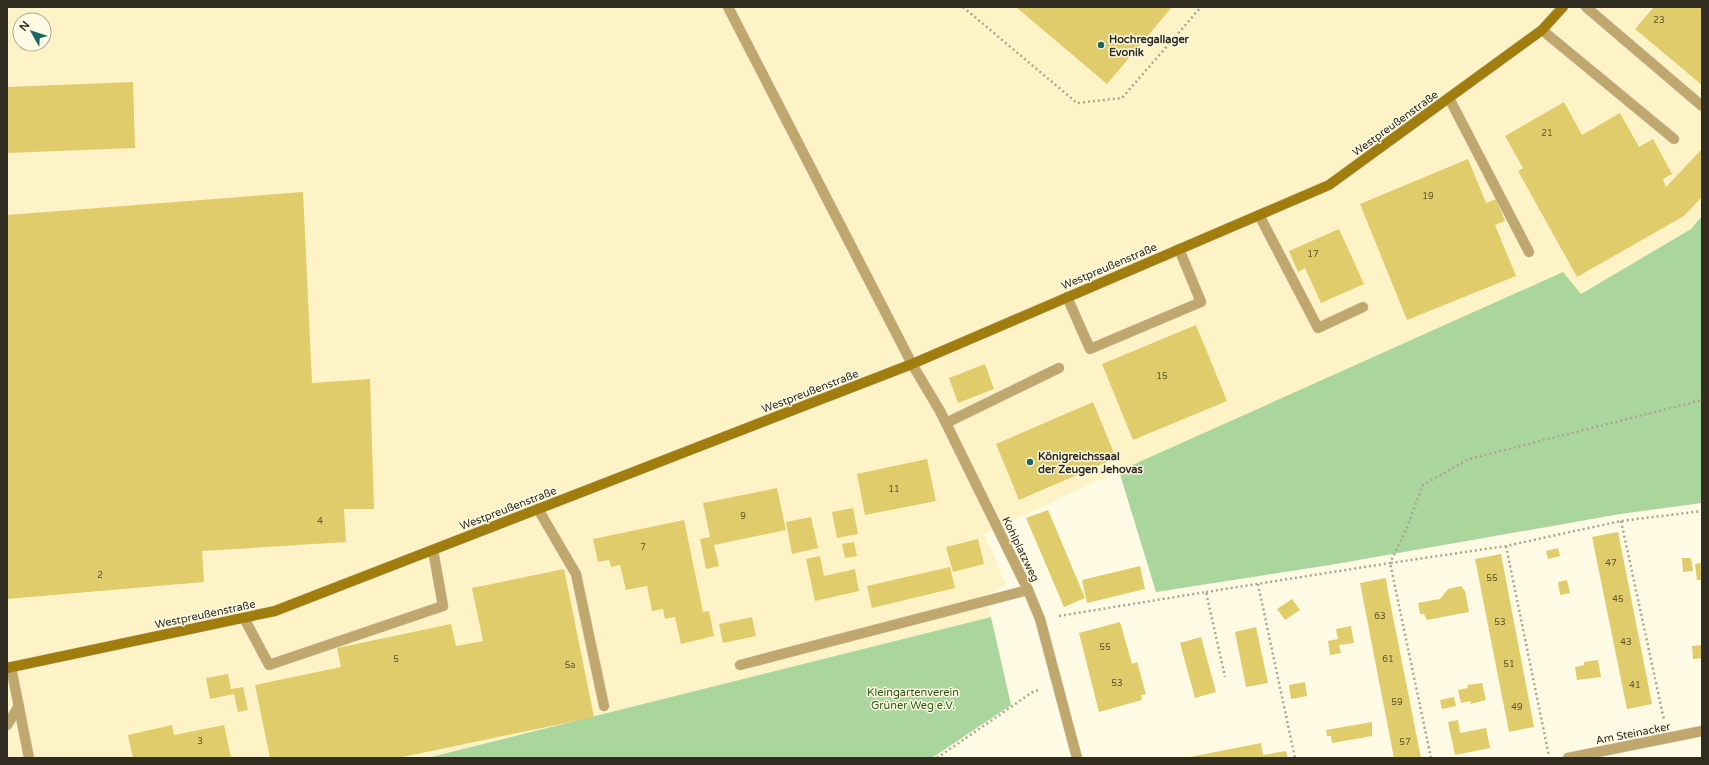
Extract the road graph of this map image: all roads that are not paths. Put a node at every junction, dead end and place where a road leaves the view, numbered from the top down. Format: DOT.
graph roads {
  1 [pos="728,7"];
  2 [pos="1563,7"];
  3 [pos="1586,7"];
  4 [pos="1542,30"];
  5 [pos="1449,98"];
  6 [pos="1702,106"];
  7 [pos="1674,139"];
  8 [pos="1259,215"];
  9 [pos="1179,249"];
  10 [pos="1530,252"];
  11 [pos="1067,297"];
  12 [pos="1363,307"];
  13 [pos="912,364"];
  14 [pos="1059,368"];
  15 [pos="946,423"];
  16 [pos="538,509"];
  17 [pos="433,550"];
  18 [pos="1028,590"];
  19 [pos="244,618"];
  20 [pos="740,664"];
  21 [pos="9,668"];
  22 [pos="19,706"];
  23 [pos="604,706"];
  24 [pos="7,725"];
  25 [pos="1702,731"];
  26 [pos="29,758"];
  27 [pos="1077,758"];
  28 [pos="1568,758"];
  1 -- 13 [label="street, Kohlplatzweg"];
  2 -- 4 [label="street, Westpreußenstraße"];
  3 -- 6 [label="street"];
  4 -- 5 [label="street, Westpreußenstraße"];
  4 -- 7 [label="street"];
  5 -- 8 [label="street, Westpreußenstraße"];
  5 -- 10 [label="street"];
  8 -- 9 [label="street, Westpreußenstraße"];
  8 -- 12 [label="street"];
  9 -- 11 [label="street, Westpreußenstraße"];
  9 -- 11 [label="street"];
  11 -- 13 [label="street, Westpreußenstraße"];
  13 -- 15 [label="street, Kohlplatzweg"];
  13 -- 16 [label="street, Westpreußenstraße"];
  14 -- 15 [label="street"];
  15 -- 18 [label="street, Kohlplatzweg"];
  16 -- 17 [label="street, Westpreußenstraße"];
  16 -- 23 [label="street"];
  17 -- 19 [label="street, Westpreußenstraße"];
  17 -- 19 [label="street"];
  18 -- 20 [label="street"];
  18 -- 27 [label="street, Kohlplatzweg"];
  19 -- 21 [label="street, Westpreußenstraße"];
  21 -- 22 [label="street"];
  22 -- 24 [label="street"];
  22 -- 26 [label="street"];
  25 -- 28 [label="street, Am Steinacker"];
}
